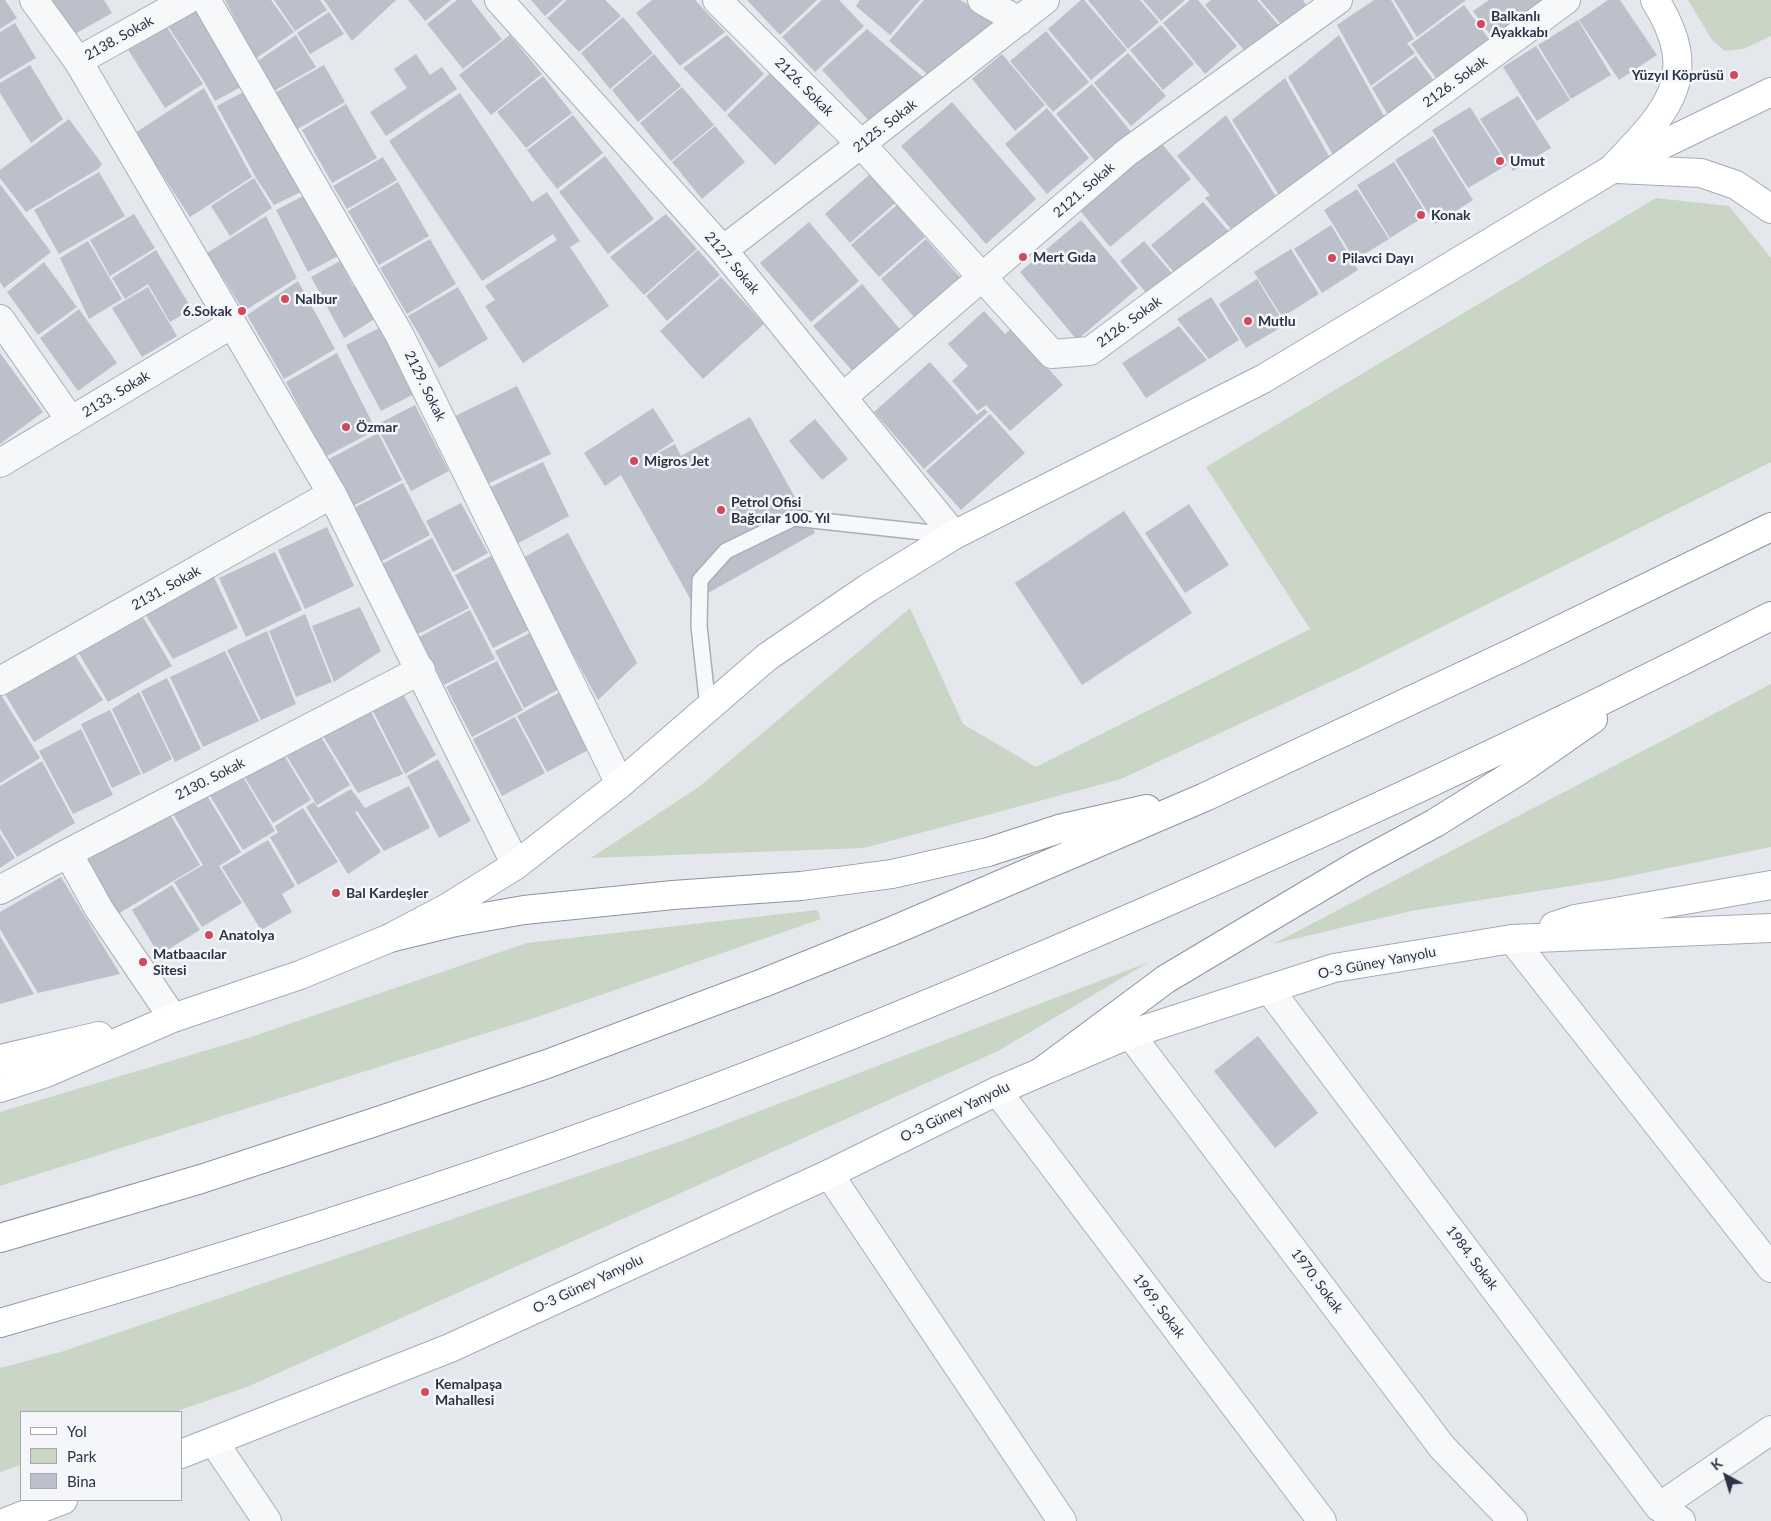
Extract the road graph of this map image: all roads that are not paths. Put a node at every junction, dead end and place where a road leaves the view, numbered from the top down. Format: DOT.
graph roads {
  1 [pos="34,0"];
  2 [pos="187,0"];
  3 [pos="206,0"];
  4 [pos="499,0"];
  5 [pos="717,0"];
  6 [pos="982,0"];
  7 [pos="1045,0"];
  8 [pos="1338,0"];
  9 [pos="1566,0"];
  10 [pos="1655,0"];
  11 [pos="1019,21"];
  12 [pos="78,61"];
  13 [pos="1771,92"];
  14 [pos="862,144"];
  15 [pos="1614,168"];
  16 [pos="1771,209"];
  17 [pos="722,250"];
  18 [pos="982,278"];
  19 [pos="0,319"];
  20 [pos="232,324"];
  21 [pos="843,397"];
  22 [pos="71,422"];
  23 [pos="0,463"];
  24 [pos="332,494"];
  25 [pos="1771,527"];
  26 [pos="954,535"];
  27 [pos="1771,616"];
  28 [pos="421,670"];
  29 [pos="1662,672"];
  30 [pos="0,681"];
  31 [pos="708,708"];
  32 [pos="620,784"];
  33 [pos="1205,797"];
  34 [pos="68,853"];
  35 [pos="516,864"];
  36 [pos="1771,885"];
  37 [pos="0,890"];
  38 [pos="1771,928"];
  39 [pos="390,938"];
  40 [pos="1512,939"];
  41 [pos="1269,989"];
  42 [pos="173,1018"];
  43 [pos="1130,1034"];
  44 [pos="0,1059"];
  45 [pos="1041,1072"];
  46 [pos="0,1088"];
  47 [pos="997,1091"];
  48 [pos="829,1174"];
  49 [pos="0,1238"];
  50 [pos="1771,1268"];
  51 [pos="0,1323"];
  52 [pos="1771,1430"];
  53 [pos="214,1442"];
  54 [pos="182,1454"];
  55 [pos="60,1501"];
  56 [pos="1670,1514"];
  57 [pos="1051,1518"];
  58 [pos="8,1521"];
  59 [pos="266,1521"];
  60 [pos="1322,1521"];
  61 [pos="1513,1521"];
  1 -- 12 [label="street"];
  2 -- 12 [label="street, 2138. Sokak"];
  3 -- 32 [label="street, 2129. Sokak"];
  4 -- 17 [label="street, 2127. Sokak"];
  5 -- 14 [label="street, 2126. Sokak"];
  6 -- 11 [label="street"];
  7 -- 11 [label="street, 2125. Sokak"];
  8 -- 18 [label="street, 2121. Sokak"];
  9 -- 18 [label="street, 2126. Sokak"];
  10 -- 15 [label="main road"];
  11 -- 14 [label="street, 2125. Sokak"];
  12 -- 20 [label="street"];
  13 -- 15 [label="main road"];
  14 -- 17 [label="street, 2125. Sokak"];
  14 -- 18 [label="street, 2126. Sokak"];
  15 -- 16 [label="main road"];
  15 -- 26 [label="main road"];
  17 -- 21 [label="street, 2127. Sokak"];
  18 -- 21 [label="street, 2121. Sokak"];
  19 -- 22 [label="street"];
  20 -- 22 [label="street, 2133. Sokak"];
  20 -- 24 [label="street"];
  21 -- 26 [label="street, 2127. Sokak"];
  22 -- 23 [label="street, 2133. Sokak"];
  24 -- 28 [label="street"];
  24 -- 30 [label="street, 2131. Sokak"];
  25 -- 33 [label="main road"];
  26 -- 31 [label="main road"];
  26 -- 31 [label="lane"];
  27 -- 29 [label="main road"];
  28 -- 34 [label="street, 2130. Sokak"];
  28 -- 35 [label="street"];
  29 -- 45 [label="main road"];
  29 -- 51 [label="main road"];
  31 -- 32 [label="main road"];
  32 -- 35 [label="main road"];
  33 -- 39 [label="main road"];
  33 -- 49 [label="main road"];
  34 -- 37 [label="street, 2130. Sokak"];
  34 -- 42 [label="street"];
  35 -- 39 [label="main road"];
  36 -- 40 [label="main road"];
  38 -- 40 [label="main road, O-3 Güney Yanyolu"];
  39 -- 42 [label="main road"];
  40 -- 41 [label="main road, O-3 Güney Yanyolu"];
  40 -- 50 [label="street"];
  41 -- 43 [label="main road, O-3 Güney Yanyolu"];
  41 -- 56 [label="street, 1984. Sokak"];
  42 -- 44 [label="main road"];
  42 -- 46 [label="main road"];
  43 -- 45 [label="main road, O-3 Güney Yanyolu"];
  43 -- 61 [label="street, 1970. Sokak"];
  45 -- 47 [label="main road, O-3 Güney Yanyolu"];
  47 -- 48 [label="main road, O-3 Güney Yanyolu"];
  47 -- 60 [label="street, 1969. Sokak"];
  48 -- 53 [label="main road, O-3 Güney Yanyolu"];
  48 -- 57 [label="street"];
  52 -- 56 [label="street"];
  53 -- 54 [label="main road, O-3 Güney Yanyolu"];
  53 -- 59 [label="street"];
  55 -- 58 [label="main road"];
}
